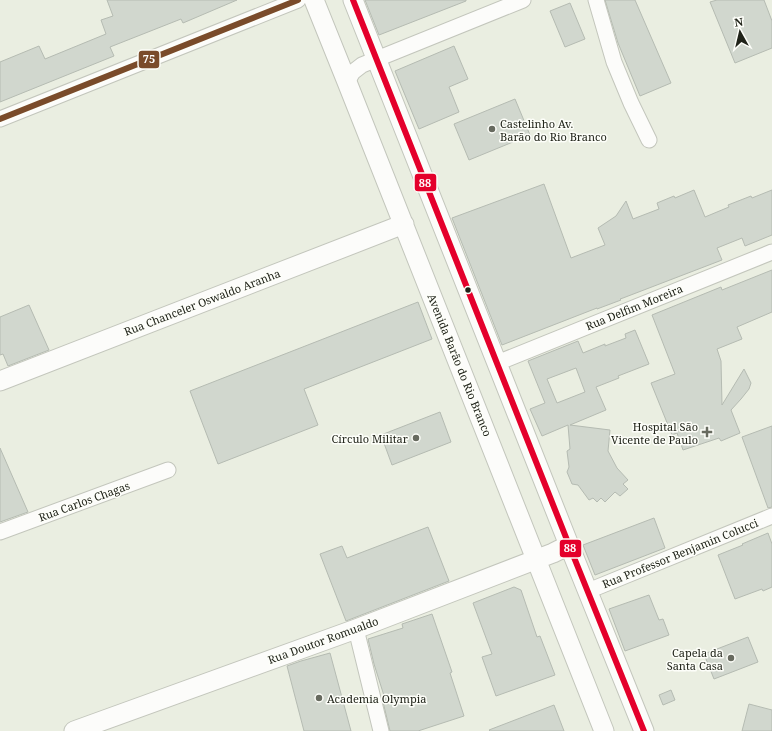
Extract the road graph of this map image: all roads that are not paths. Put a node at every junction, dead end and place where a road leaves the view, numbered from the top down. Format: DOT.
graph roads {
  1 [pos="298,0"];
  2 [pos="314,0"];
  3 [pos="353,0"];
  4 [pos="523,0"];
  5 [pos="596,0"];
  6 [pos="377,59"];
  7 [pos="348,82"];
  8 [pos="0,119"];
  9 [pos="649,140"];
  10 [pos="404,224"];
  11 [pos="772,252"];
  12 [pos="497,362"];
  13 [pos="0,382"];
  14 [pos="168,470"];
  15 [pos="772,516"];
  16 [pos="0,532"];
  17 [pos="569,545"];
  18 [pos="537,559"];
  19 [pos="588,591"];
  20 [pos="356,629"];
  21 [pos="74,731"];
  22 [pos="381,731"];
  23 [pos="604,731"];
  24 [pos="644,731"];
  1 -- 8 [label="street"];
  2 -- 7 [label="main road, Avenida Barão do Rio Branco"];
  3 -- 6 [label="main road"];
  4 -- 6 [label="street"];
  5 -- 9 [label="street"];
  6 -- 7 [label="street"];
  6 -- 12 [label="main road"];
  7 -- 10 [label="main road, Avenida Barão do Rio Branco"];
  10 -- 13 [label="main road, Rua Chanceler Oswaldo Aranha"];
  10 -- 18 [label="main road, Avenida Barão do Rio Branco"];
  11 -- 12 [label="street, Rua Delfim Moreira"];
  12 -- 17 [label="main road"];
  14 -- 16 [label="street, Rua Carlos Chagas"];
  15 -- 19 [label="street, Rua Professor Benjamin Colucci"];
  17 -- 18 [label="main road, Rua Doutor Romualdo"];
  17 -- 19 [label="main road"];
  18 -- 20 [label="main road, Rua Doutor Romualdo"];
  18 -- 23 [label="main road, Avenida Barão do Rio Branco"];
  19 -- 24 [label="main road"];
  20 -- 21 [label="main road, Rua Doutor Romualdo"];
  20 -- 22 [label="street"];
}
